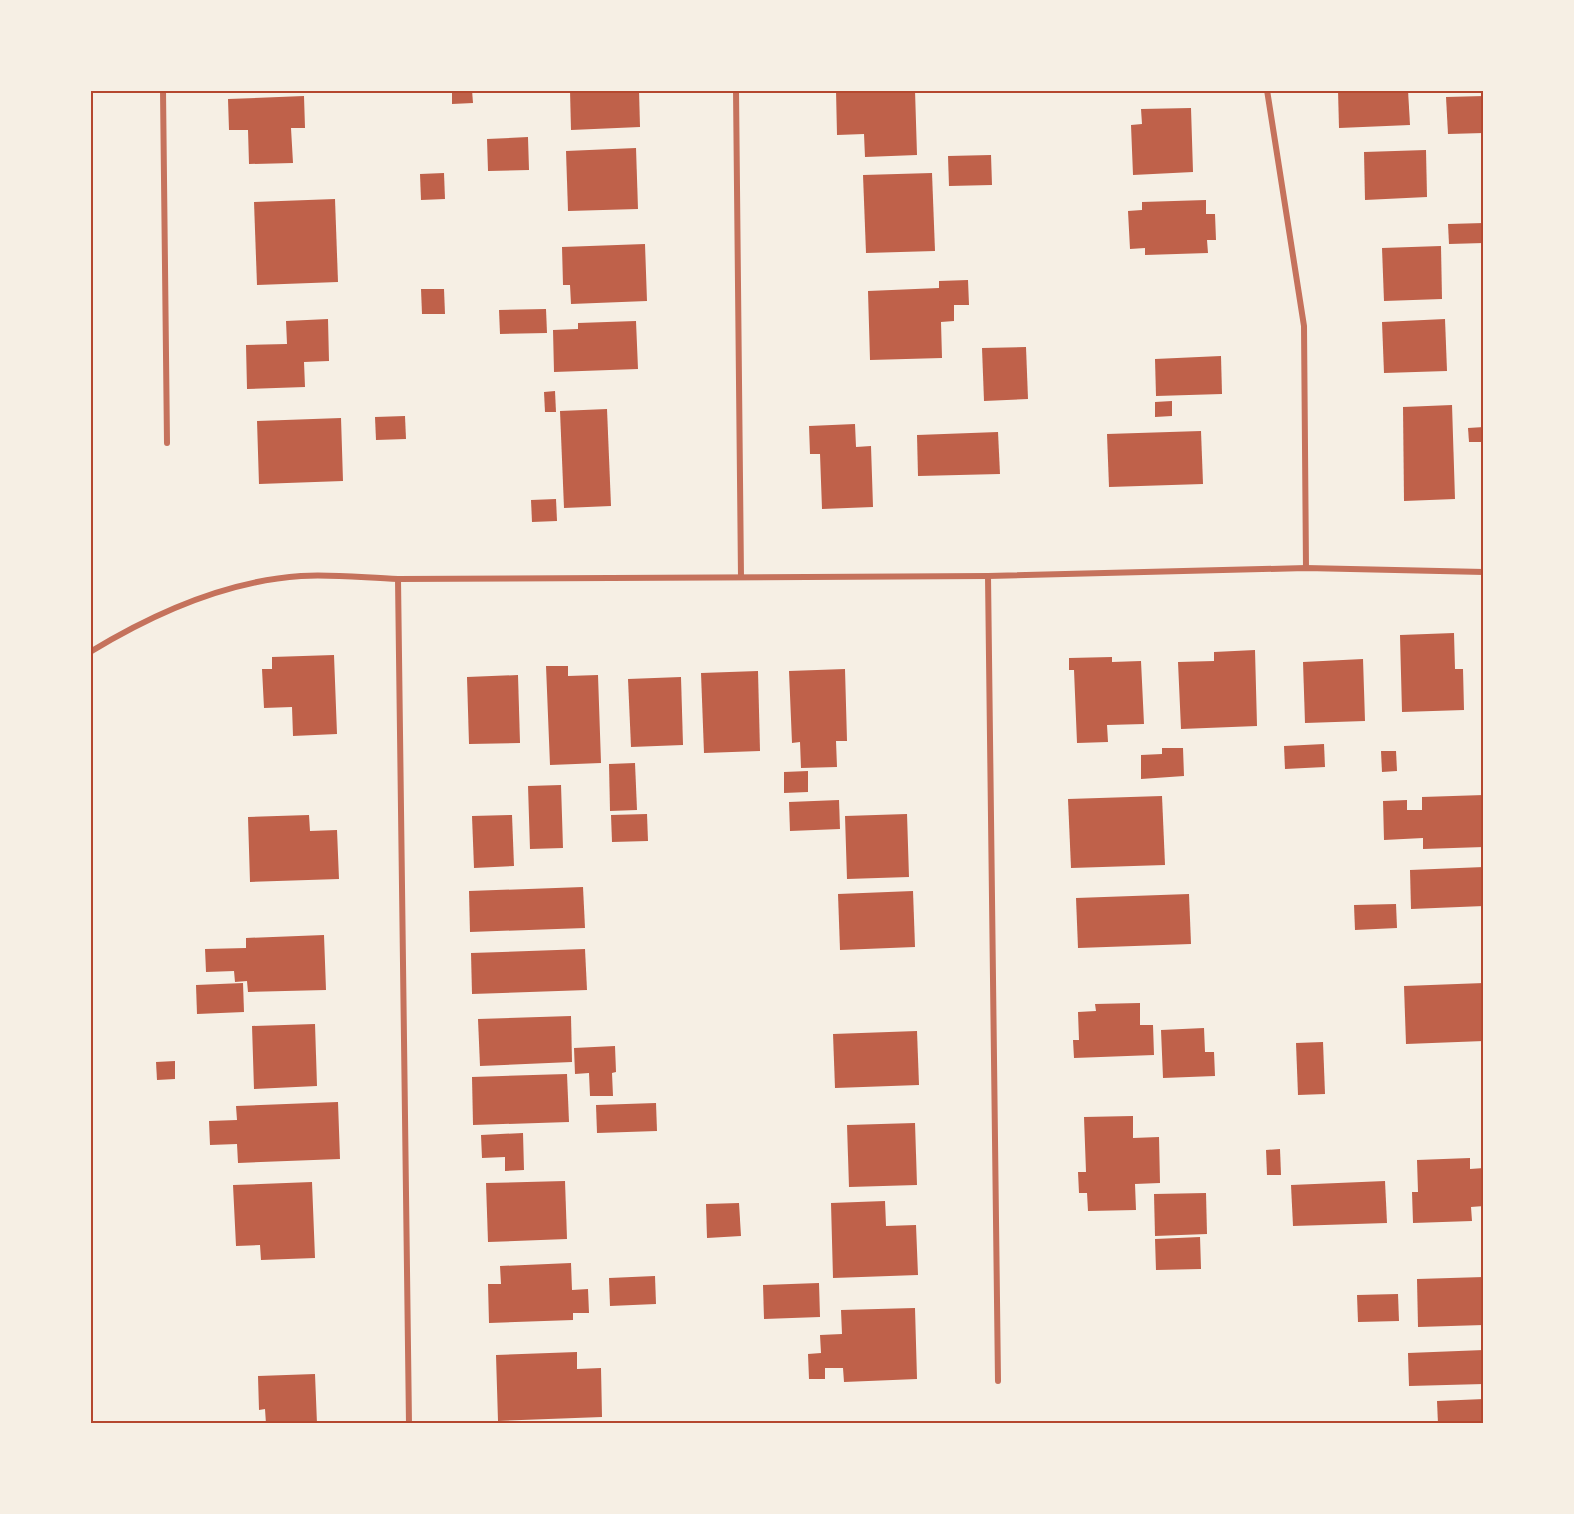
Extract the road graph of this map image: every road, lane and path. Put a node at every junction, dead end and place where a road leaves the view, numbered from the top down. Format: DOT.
graph roads {
  1 [pos="163,90"];
  2 [pos="736,90"];
  3 [pos="1267,90"];
  4 [pos="167,443"];
  5 [pos="1306,568"];
  6 [pos="1484,572"];
  7 [pos="988,576"];
  8 [pos="741,577"];
  9 [pos="398,579"];
  10 [pos="90,652"];
  11 [pos="998,1381"];
  12 [pos="408,1424"];
  1 -- 4 [label="street"];
  2 -- 8 [label="street"];
  3 -- 5 [label="street"];
  5 -- 6 [label="street"];
  5 -- 7 [label="street"];
  7 -- 8 [label="street"];
  7 -- 11 [label="street"];
  8 -- 9 [label="street"];
  9 -- 10 [label="street"];
  9 -- 12 [label="street"];
}
